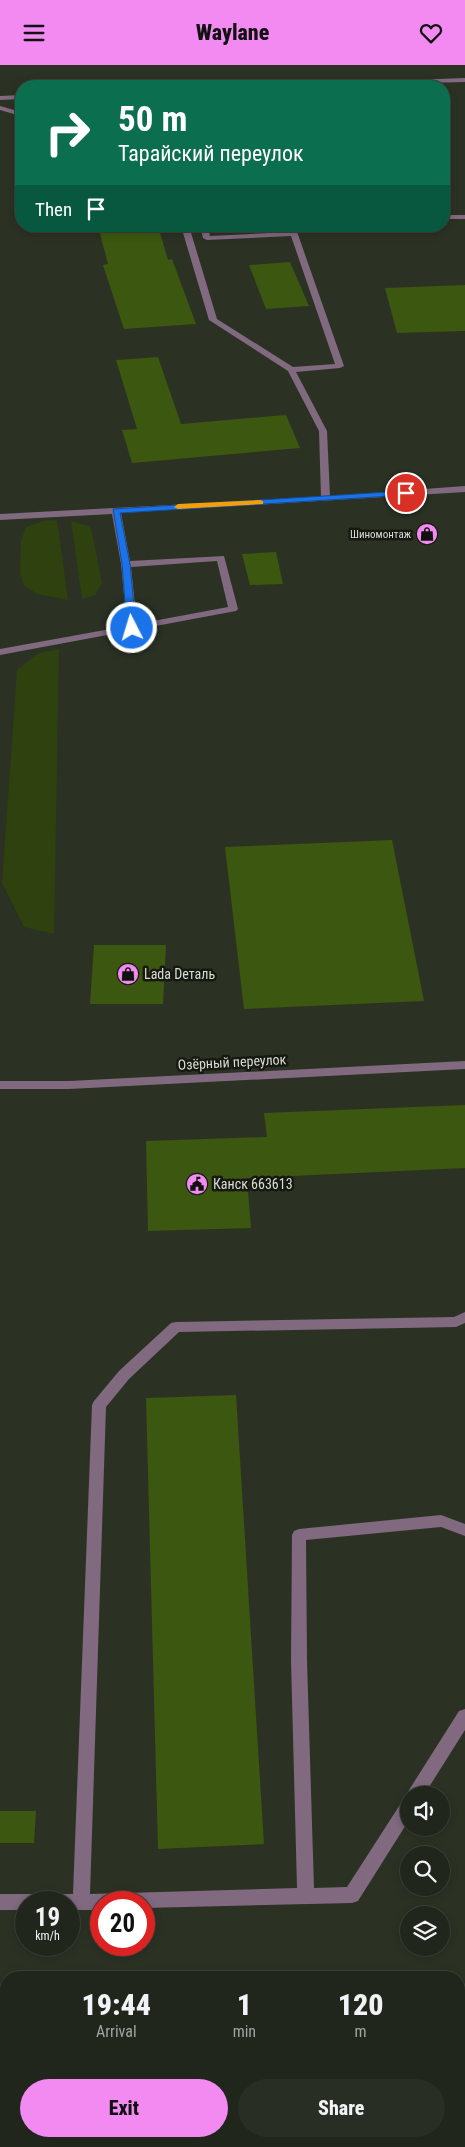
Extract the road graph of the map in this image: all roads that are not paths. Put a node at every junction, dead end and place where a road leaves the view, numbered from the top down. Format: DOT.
graph roads {
  1 [pos="465,80"];
  2 [pos="450,81"];
  3 [pos="15,97"];
  4 [pos="0,98"];
  5 [pos="0,108"];
  6 [pos="15,112"];
  7 [pos="450,217"];
  8 [pos="465,217"];
  9 [pos="187,232"];
  10 [pos="206,232"];
  11 [pos="271,232"];
  12 [pos="293,232"];
  13 [pos="291,370"];
  14 [pos="465,489"];
  15 [pos="326,499"];
  16 [pos="116,510"];
  17 [pos="0,517"];
  18 [pos="126,564"];
  19 [pos="132,628"];
  20 [pos="0,652"];
  21 [pos="465,1065"];
  22 [pos="0,1085"];
  23 [pos="465,1317"];
  24 [pos="465,1530"];
  25 [pos="465,1716"];
  26 [pos="421,1786"];
  27 [pos="400,1819"];
  28 [pos="306,1895"];
  29 [pos="0,1902"];
  30 [pos="81,1902"];
  1 -- 2 [label="street"];
  3 -- 4 [label="street"];
  5 -- 6 [label="street"];
  7 -- 8 [label="street"];
  9 -- 13 [label="street"];
  10 -- 11 [label="street"];
  12 -- 13 [label="street"];
  13 -- 15 [label="street"];
  14 -- 15 [label="street"];
  15 -- 16 [label="street"];
  16 -- 17 [label="street"];
  16 -- 18 [label="street"];
  18 -- 19 [label="street"];
  18 -- 19 [label="street"];
  19 -- 20 [label="street"];
  21 -- 22 [label="street, Озёрный переулок"];
  23 -- 30 [label="street"];
  24 -- 28 [label="street"];
  25 -- 26 [label="street"];
  27 -- 28 [label="street"];
  28 -- 30 [label="street"];
  29 -- 30 [label="street"];
}
